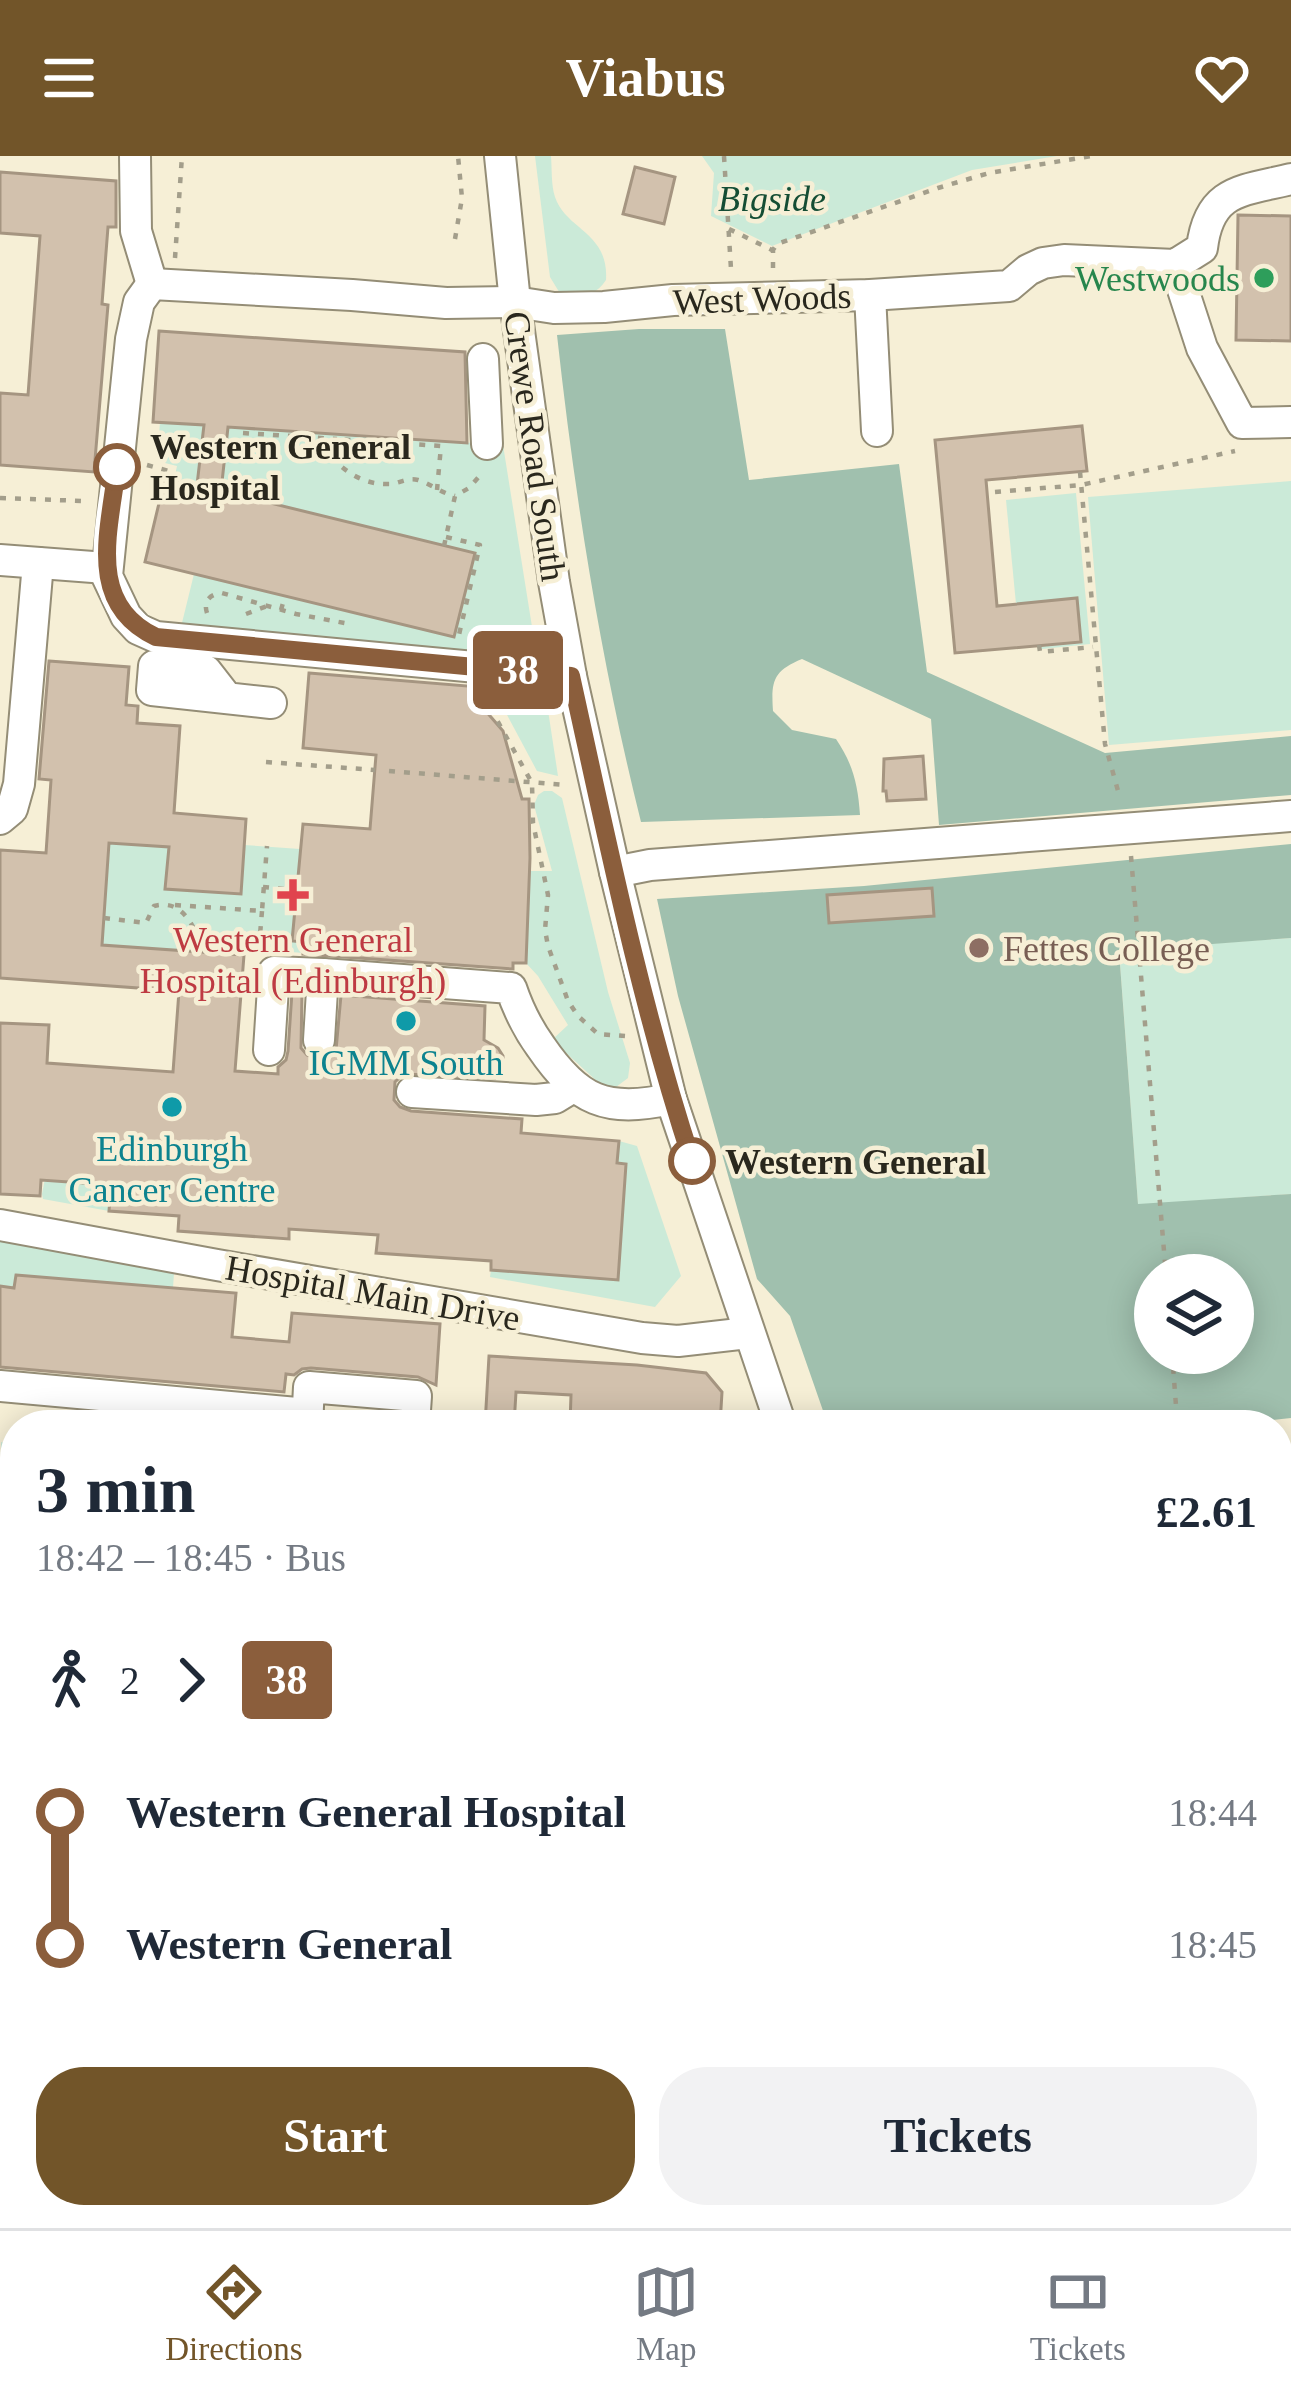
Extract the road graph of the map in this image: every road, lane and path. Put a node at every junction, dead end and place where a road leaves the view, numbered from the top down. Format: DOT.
graph roads {
  1 [pos="135,156"];
  2 [pos="182,156"];
  3 [pos="458,156"];
  4 [pos="500,156"];
  5 [pos="724,156"];
  6 [pos="1091,156"];
  7 [pos="1291,178"];
  8 [pos="729,229"];
  9 [pos="455,239"];
  10 [pos="773,250"];
  11 [pos="1175,265"];
  12 [pos="163,285"];
  13 [pos="870,295"];
  14 [pos="774,298"];
  15 [pos="733,299"];
  16 [pos="515,302"];
  17 [pos="483,359"];
  18 [pos="528,389"];
  19 [pos="485,394"];
  20 [pos="1291,422"];
  21 [pos="877,431"];
  22 [pos="244,433"];
  23 [pos="337,439"];
  24 [pos="487,444"];
  25 [pos="1240,450"];
  26 [pos="1080,472"];
  27 [pos="1081,484"];
  28 [pos="437,490"];
  29 [pos="995,492"];
  30 [pos="455,496"];
  31 [pos="0,498"];
  32 [pos="113,502"];
  33 [pos="446,537"];
  34 [pos="444,546"];
  35 [pos="0,560"];
  36 [pos="38,563"];
  37 [pos="106,568"];
  38 [pos="285,596"];
  39 [pos="267,606"];
  40 [pos="281,610"];
  41 [pos="211,616"];
  42 [pos="237,618"];
  43 [pos="363,626"];
  44 [pos="453,642"];
  45 [pos="1039,645"];
  46 [pos="1096,647"];
  47 [pos="571,676"];
  48 [pos="227,698"];
  49 [pos="271,703"];
  50 [pos="478,703"];
  51 [pos="266,762"];
  52 [pos="375,770"];
  53 [pos="389,771"];
  54 [pos="532,782"];
  55 [pos="596,787"];
  56 [pos="1291,816"];
  57 [pos="0,819"];
  58 [pos="1128,829"];
  59 [pos="267,846"];
  60 [pos="615,872"];
  61 [pos="263,887"];
  62 [pos="296,890"];
  63 [pos="175,905"];
  64 [pos="262,911"];
  65 [pos="104,918"];
  66 [pos="206,952"];
  67 [pos="258,960"];
  68 [pos="323,974"];
  69 [pos="655,1036"];
  70 [pos="319,1040"];
  71 [pos="269,1050"];
  72 [pos="573,1087"];
  73 [pos="412,1092"];
  74 [pos="671,1100"];
  75 [pos="0,1225"];
  76 [pos="1164,1254"];
  77 [pos="748,1333"];
  78 [pos="1174,1374"];
  79 [pos="0,1386"];
  80 [pos="223,1410"];
  81 [pos="308,1410"];
  82 [pos="415,1410"];
  83 [pos="776,1410"];
  84 [pos="1176,1410"];
  1 -- 12 [label="street"];
  2 -- 12 [label="path"];
  3 -- 9 [label="path"];
  4 -- 16 [label="street, Crewe Road South"];
  5 -- 8 [label="path"];
  6 -- 10 [label="path"];
  7 -- 11 [label="street"];
  8 -- 10 [label="path"];
  8 -- 15 [label="path"];
  10 -- 14 [label="path"];
  11 -- 13 [label="street, West Woods"];
  11 -- 20 [label="street"];
  12 -- 16 [label="street, West Woods"];
  12 -- 32 [label="street"];
  13 -- 14 [label="street, West Woods"];
  13 -- 21 [label="street"];
  14 -- 15 [label="street, West Woods"];
  15 -- 16 [label="street, West Woods"];
  16 -- 18 [label="street, Crewe Road South"];
  17 -- 19 [label="street"];
  18 -- 19 [label="street"];
  18 -- 47 [label="street, Crewe Road South"];
  19 -- 24 [label="street"];
  22 -- 23 [label="path"];
  23 -- 28 [label="path"];
  23 -- 28 [label="path"];
  24 -- 30 [label="path"];
  25 -- 27 [label="path"];
  26 -- 27 [label="path"];
  27 -- 29 [label="path"];
  27 -- 46 [label="path"];
  28 -- 30 [label="path"];
  30 -- 33 [label="path"];
  31 -- 32 [label="path"];
  32 -- 37 [label="street"];
  33 -- 34 [label="path"];
  33 -- 44 [label="path"];
  35 -- 36 [label="street"];
  36 -- 37 [label="street"];
  36 -- 57 [label="street"];
  37 -- 47 [label="street"];
  38 -- 40 [label="path"];
  39 -- 40 [label="path"];
  39 -- 41 [label="path"];
  39 -- 42 [label="path"];
  40 -- 43 [label="path"];
  45 -- 46 [label="path"];
  46 -- 58 [label="path"];
  47 -- 55 [label="street, Crewe Road South"];
  48 -- 49 [label="street"];
  50 -- 54 [label="path"];
  51 -- 52 [label="path"];
  53 -- 54 [label="path"];
  54 -- 55 [label="path"];
  54 -- 69 [label="path"];
  55 -- 60 [label="street, Crewe Road South"];
  56 -- 58 [label="street"];
  58 -- 60 [label="street"];
  58 -- 76 [label="path"];
  59 -- 61 [label="path"];
  60 -- 69 [label="street, Crewe Road South"];
  61 -- 62 [label="path"];
  61 -- 64 [label="path"];
  63 -- 64 [label="path"];
  63 -- 65 [label="path"];
  63 -- 66 [label="path"];
  64 -- 67 [label="path"];
  68 -- 70 [label="street"];
  68 -- 71 [label="street"];
  68 -- 72 [label="street"];
  69 -- 74 [label="street, Crewe Road South"];
  72 -- 73 [label="street"];
  72 -- 74 [label="street"];
  74 -- 77 [label="street, Crewe Road South"];
  75 -- 77 [label="street, Hospital Main Drive"];
  77 -- 83 [label="street, Crewe Road South"];
  78 -- 84 [label="path"];
  79 -- 80 [label="street"];
  81 -- 82 [label="street"];
}
